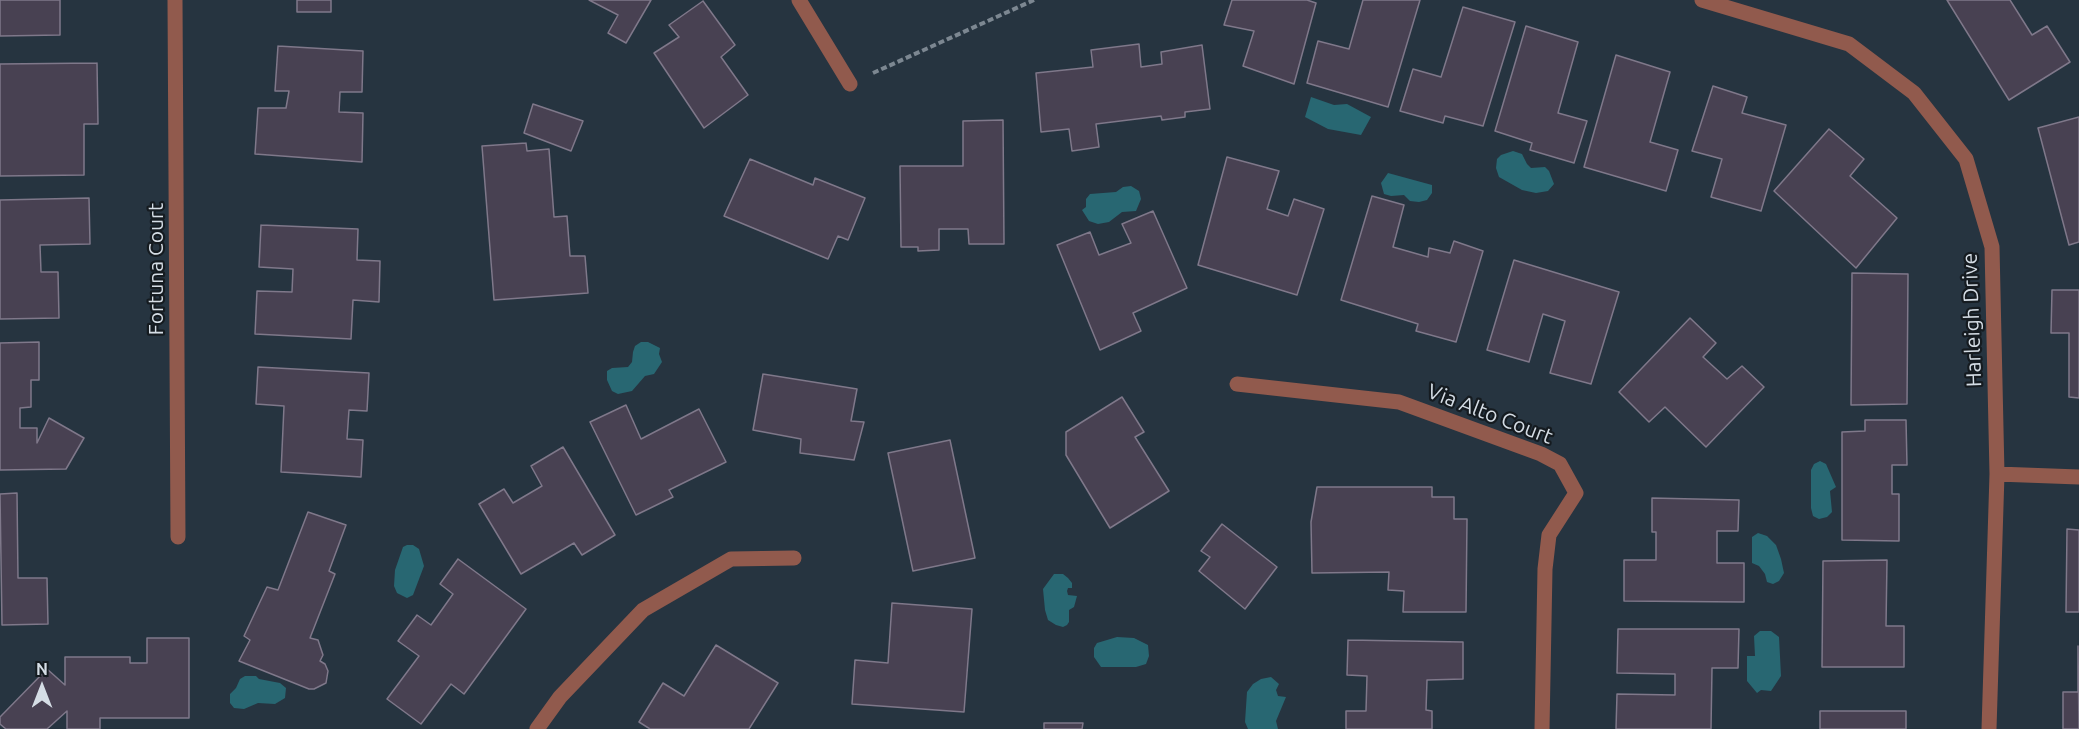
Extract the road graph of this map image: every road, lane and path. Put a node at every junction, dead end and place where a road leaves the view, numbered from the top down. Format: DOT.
graph roads {
  1 [pos="175,0"];
  2 [pos="799,0"];
  3 [pos="1034,0"];
  4 [pos="1702,0"];
  5 [pos="850,84"];
  6 [pos="1237,384"];
  7 [pos="1996,474"];
  8 [pos="2079,477"];
  9 [pos="178,537"];
  10 [pos="794,558"];
  11 [pos="537,729"];
  12 [pos="1542,729"];
  13 [pos="1989,729"];
  1 -- 9 [label="street, Fortuna Court"];
  2 -- 5 [label="street"];
  3 -- 5 [label="path"];
  4 -- 7 [label="street, Harleigh Drive"];
  6 -- 12 [label="street, Via Alto Court"];
  7 -- 8 [label="street"];
  7 -- 13 [label="street, Harleigh Drive"];
  10 -- 11 [label="street"];
}
